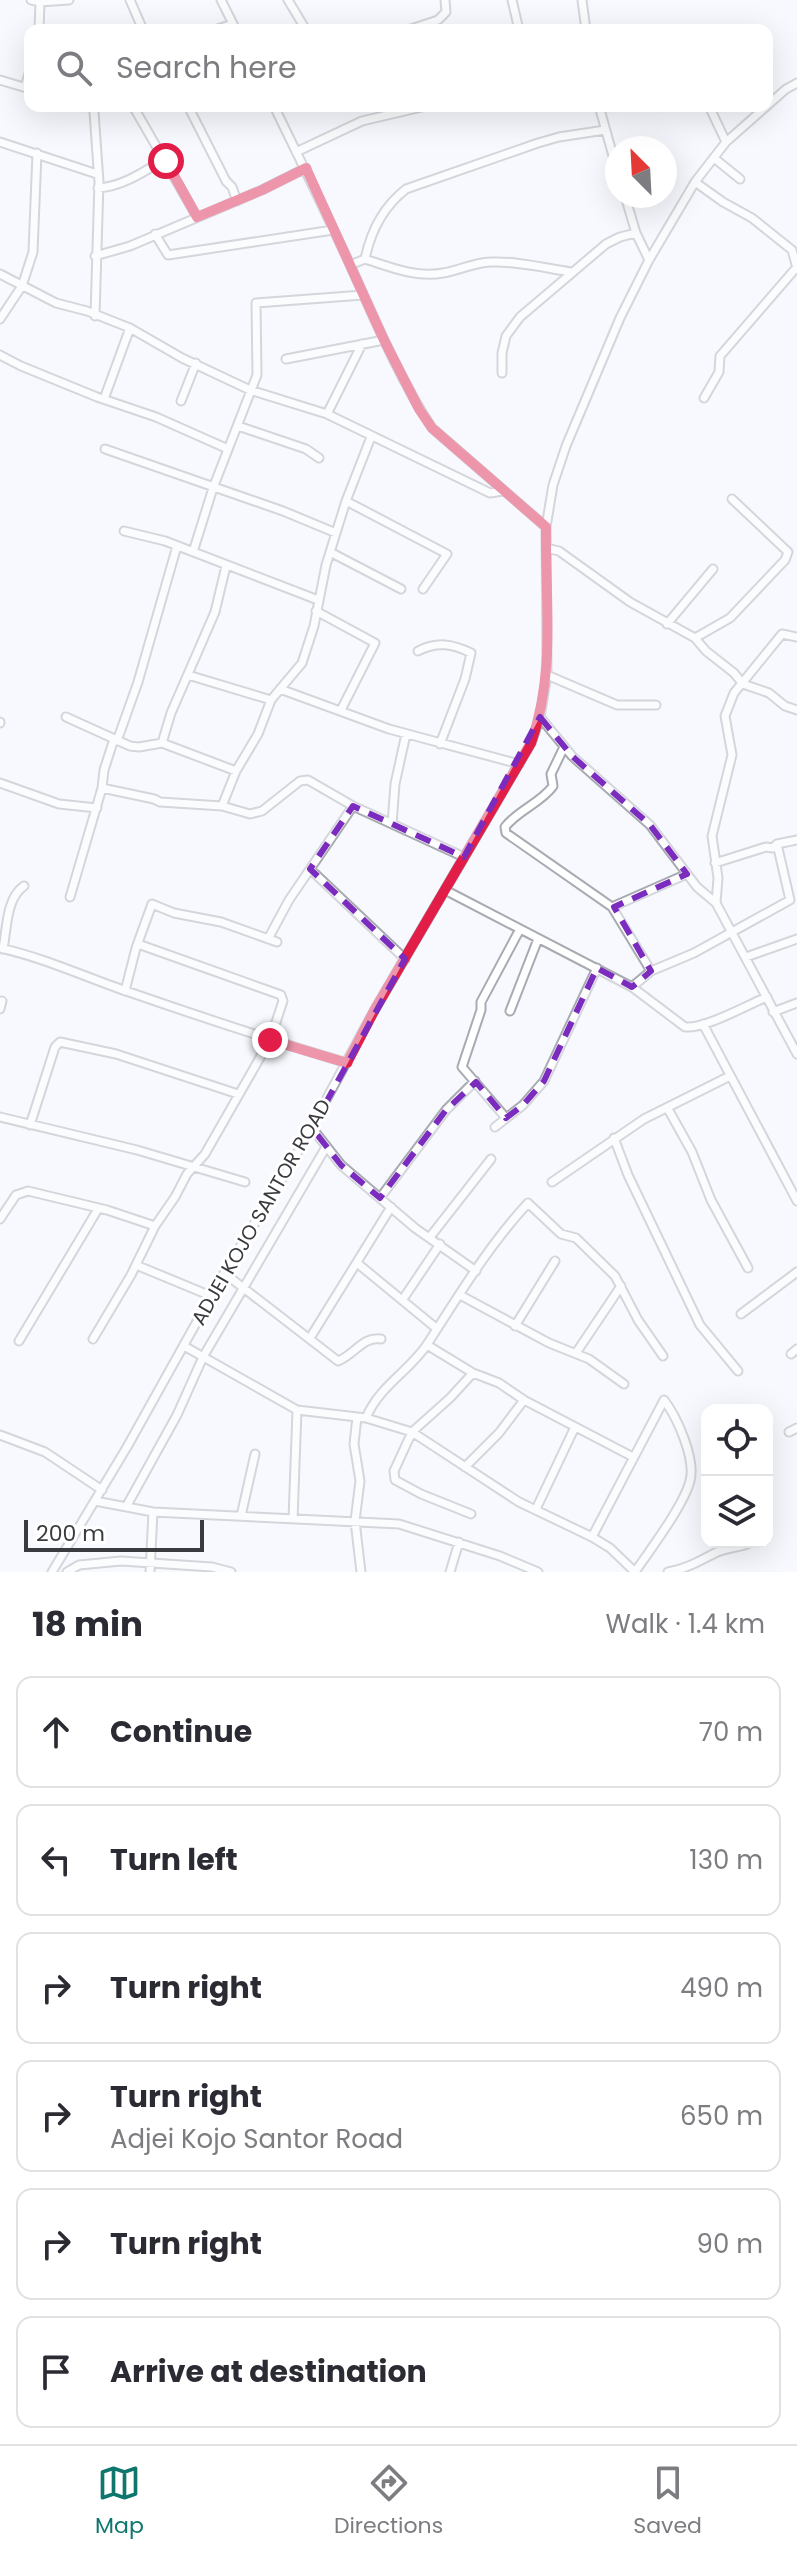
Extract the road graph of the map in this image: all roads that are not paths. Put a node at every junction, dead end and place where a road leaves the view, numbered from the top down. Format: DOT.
graph roads {
  1 [pos="69,0"];
  2 [pos="130,0"];
  3 [pos="221,0"];
  4 [pos="288,0"];
  5 [pos="445,0"];
  6 [pos="512,0"];
  7 [pos="582,0"];
  8 [pos="36,1"];
  9 [pos="38,24"];
  10 [pos="140,24"];
  11 [pos="233,24"];
  12 [pos="302,24"];
  13 [pos="424,24"];
  14 [pos="518,24"];
  15 [pos="585,24"];
  16 [pos="0,80"];
  17 [pos="797,83"];
  18 [pos="24,87"];
  19 [pos="773,100"];
  20 [pos="94,112"];
  21 [pos="137,112"];
  22 [pos="191,112"];
  23 [pos="277,112"];
  24 [pos="400,112"];
  25 [pos="600,112"];
  26 [pos="712,112"];
  27 [pos="760,112"];
  28 [pos="605,130"];
  29 [pos="607,136"];
  30 [pos="0,142"];
  31 [pos="726,142"];
  32 [pos="296,152"];
  33 [pos="37,153"];
  34 [pos="714,158"];
  35 [pos="165,159"];
  36 [pos="306,168"];
  37 [pos="97,174"];
  38 [pos="740,179"];
  39 [pos="695,182"];
  40 [pos="98,188"];
  41 [pos="237,201"];
  42 [pos="629,208"];
  43 [pos="197,217"];
  44 [pos="333,230"];
  45 [pos="636,233"];
  46 [pos="155,234"];
  47 [pos="95,256"];
  48 [pos="365,259"];
  49 [pos="649,260"];
  50 [pos="350,265"];
  51 [pos="797,268"];
  52 [pos="571,272"];
  53 [pos="0,274"];
  54 [pos="22,286"];
  55 [pos="363,295"];
  56 [pos="95,316"];
  57 [pos="0,319"];
  58 [pos="130,328"];
  59 [pos="384,340"];
  60 [pos="362,344"];
  61 [pos="0,355"];
  62 [pos="286,359"];
  63 [pos="196,363"];
  64 [pos="502,373"];
  65 [pos="250,390"];
  66 [pos="704,398"];
  67 [pos="104,399"];
  68 [pos="181,401"];
  69 [pos="327,414"];
  70 [pos="238,426"];
  71 [pos="371,437"];
  72 [pos="105,449"];
  73 [pos="228,449"];
  74 [pos="319,458"];
  75 [pos="213,488"];
  76 [pos="503,491"];
  77 [pos="732,499"];
  78 [pos="346,501"];
  79 [pos="546,527"];
  80 [pos="124,531"];
  81 [pos="336,533"];
  82 [pos="177,546"];
  83 [pos="546,548"];
  84 [pos="797,549"];
  85 [pos="193,552"];
  86 [pos="330,552"];
  87 [pos="788,552"];
  88 [pos="226,566"];
  89 [pos="713,569"];
  90 [pos="401,589"];
  91 [pos="423,589"];
  92 [pos="318,600"];
  93 [pos="316,611"];
  94 [pos="667,624"];
  95 [pos="797,637"];
  96 [pos="695,638"];
  97 [pos="418,651"];
  98 [pos="188,675"];
  99 [pos="547,675"];
  100 [pos="743,684"];
  101 [pos="280,689"];
  102 [pos="271,700"];
  103 [pos="656,705"];
  104 [pos="341,710"];
  105 [pos="797,710"];
  106 [pos="66,717"];
  107 [pos="540,717"];
  108 [pos="406,734"];
  109 [pos="116,740"];
  110 [pos="162,743"];
  111 [pos="440,744"];
  112 [pos="564,747"];
  113 [pos="519,764"];
  114 [pos="236,771"];
  115 [pos="0,783"];
  116 [pos="102,788"];
  117 [pos="222,806"];
  118 [pos="353,806"];
  119 [pos="97,808"];
  120 [pos="392,824"];
  121 [pos="797,840"];
  122 [pos="777,844"];
  123 [pos="464,857"];
  124 [pos="715,863"];
  125 [pos="310,869"];
  126 [pos="687,874"];
  127 [pos="24,886"];
  128 [pos="445,890"];
  129 [pos="70,897"];
  130 [pos="716,903"];
  131 [pos="612,907"];
  132 [pos="520,929"];
  133 [pos="731,931"];
  134 [pos="268,939"];
  135 [pos="538,939"];
  136 [pos="797,939"];
  137 [pos="277,942"];
  138 [pos="138,944"];
  139 [pos="2,948"];
  140 [pos="746,957"];
  141 [pos="405,959"];
  142 [pos="597,968"];
  143 [pos="651,971"];
  144 [pos="632,987"];
  145 [pos="125,991"];
  146 [pos="767,997"];
  147 [pos="797,1003"];
  148 [pos="510,1011"];
  149 [pos="773,1012"];
  150 [pos="703,1024"];
  151 [pos="270,1040"];
  152 [pos="797,1054"];
  153 [pos="347,1063"];
  154 [pos="730,1076"];
  155 [pos="475,1081"];
  156 [pos="238,1094"];
  157 [pos="668,1109"];
  158 [pos="0,1117"];
  159 [pos="506,1118"];
  160 [pos="30,1125"];
  161 [pos="495,1127"];
  162 [pos="312,1128"];
  163 [pos="614,1138"];
  164 [pos="326,1147"];
  165 [pos="491,1159"];
  166 [pos="194,1166"];
  167 [pos="245,1182"];
  168 [pos="552,1182"];
  169 [pos="380,1198"];
  170 [pos="797,1201"];
  171 [pos="391,1207"];
  172 [pos="98,1209"];
  173 [pos="0,1219"];
  174 [pos="155,1226"];
  175 [pos="430,1237"];
  176 [pos="440,1244"];
  177 [pos="555,1261"];
  178 [pos="357,1263"];
  179 [pos="136,1265"];
  180 [pos="748,1268"];
  181 [pos="476,1271"];
  182 [pos="797,1272"];
  183 [pos="224,1273"];
  184 [pos="621,1286"];
  185 [pos="244,1289"];
  186 [pos="460,1295"];
  187 [pos="211,1296"];
  188 [pos="403,1299"];
  189 [pos="741,1314"];
  190 [pos="515,1326"];
  191 [pos="436,1328"];
  192 [pos="310,1338"];
  193 [pos="93,1339"];
  194 [pos="381,1339"];
  195 [pos="19,1341"];
  196 [pos="427,1345"];
  197 [pos="184,1346"];
  198 [pos="576,1353"];
  199 [pos="663,1356"];
  200 [pos="203,1357"];
  201 [pos="738,1371"];
  202 [pos="473,1373"];
  203 [pos="624,1384"];
  204 [pos="524,1400"];
  205 [pos="297,1410"];
  206 [pos="357,1417"];
  207 [pos="366,1418"];
  208 [pos="575,1427"];
  209 [pos="412,1432"];
  210 [pos="0,1435"];
  211 [pos="255,1454"];
  212 [pos="633,1457"];
  213 [pos="465,1467"];
  214 [pos="102,1490"];
  215 [pos="95,1501"];
  216 [pos="126,1507"];
  217 [pos="536,1509"];
  218 [pos="153,1512"];
  219 [pos="471,1514"];
  220 [pos="241,1516"];
  221 [pos="293,1519"];
  222 [pos="355,1521"];
  223 [pos="592,1537"];
  224 [pos="459,1542"];
  225 [pos="739,1548"];
  226 [pos="63,1553"];
  227 [pos="79,1565"];
  228 [pos="150,1568"];
  229 [pos="52,1572"];
  230 [pos="67,1572"];
  231 [pos="232,1572"];
  232 [pos="361,1572"];
  233 [pos="450,1572"];
  234 [pos="538,1572"];
  235 [pos="635,1572"];
  236 [pos="668,1572"];
  1 -- 8 [label="street"];
  2 -- 10 [label="street"];
  3 -- 11 [label="street"];
  4 -- 12 [label="street"];
  5 -- 13 [label="street"];
  6 -- 14 [label="street"];
  7 -- 15 [label="street"];
  8 -- 9 [label="street"];
  16 -- 18 [label="street"];
  17 -- 19 [label="street, ADJEI KOJO SANTOR ROAD"];
  20 -- 37 [label="street"];
  21 -- 35 [label="street"];
  22 -- 41 [label="street"];
  23 -- 32 [label="street"];
  24 -- 32 [label="street"];
  25 -- 28 [label="street"];
  26 -- 31 [label="street"];
  27 -- 31 [label="street, ADJEI KOJO SANTOR ROAD"];
  28 -- 29 [label="street"];
  28 -- 48 [label="street"];
  30 -- 33 [label="street"];
  31 -- 34 [label="street, ADJEI KOJO SANTOR ROAD"];
  32 -- 36 [label="street"];
  33 -- 37 [label="street"];
  33 -- 54 [label="street"];
  34 -- 38 [label="street"];
  34 -- 39 [label="street, ADJEI KOJO SANTOR ROAD"];
  35 -- 40 [label="street"];
  35 -- 43 [label="street"];
  36 -- 41 [label="street"];
  36 -- 44 [label="street"];
  37 -- 40 [label="street"];
  39 -- 49 [label="street, ADJEI KOJO SANTOR ROAD"];
  39 -- 51 [label="street"];
  40 -- 47 [label="street"];
  41 -- 43 [label="street"];
  42 -- 45 [label="street"];
  43 -- 46 [label="street"];
  44 -- 46 [label="street"];
  44 -- 50 [label="street"];
  45 -- 49 [label="street"];
  45 -- 52 [label="street"];
  46 -- 47 [label="street"];
  47 -- 56 [label="street"];
  48 -- 50 [label="street"];
  48 -- 52 [label="street"];
  49 -- 79 [label="street, ADJEI KOJO SANTOR ROAD"];
  50 -- 55 [label="street"];
  51 -- 66 [label="street"];
  52 -- 64 [label="street"];
  53 -- 54 [label="street"];
  54 -- 56 [label="street"];
  54 -- 57 [label="street"];
  55 -- 59 [label="street"];
  55 -- 65 [label="street"];
  56 -- 58 [label="street"];
  58 -- 63 [label="street"];
  58 -- 67 [label="street"];
  59 -- 60 [label="street"];
  59 -- 76 [label="street"];
  60 -- 62 [label="street"];
  60 -- 69 [label="street"];
  61 -- 67 [label="street"];
  63 -- 65 [label="street"];
  63 -- 68 [label="street"];
  65 -- 69 [label="street"];
  65 -- 70 [label="street"];
  67 -- 73 [label="street"];
  69 -- 71 [label="street"];
  70 -- 73 [label="street"];
  70 -- 74 [label="street"];
  71 -- 76 [label="street"];
  71 -- 78 [label="street"];
  72 -- 75 [label="street"];
  73 -- 75 [label="street"];
  75 -- 81 [label="street"];
  75 -- 85 [label="street"];
  76 -- 79 [label="street"];
  77 -- 87 [label="street"];
  78 -- 81 [label="street"];
  78 -- 91 [label="street"];
  79 -- 83 [label="street, ADJEI KOJO SANTOR ROAD"];
  80 -- 82 [label="street"];
  81 -- 86 [label="street"];
  82 -- 85 [label="street"];
  82 -- 109 [label="street"];
  83 -- 94 [label="street"];
  83 -- 99 [label="street, ADJEI KOJO SANTOR ROAD"];
  84 -- 87 [label="street"];
  85 -- 88 [label="street"];
  86 -- 90 [label="street"];
  86 -- 92 [label="street"];
  87 -- 96 [label="street"];
  88 -- 92 [label="street"];
  88 -- 98 [label="street"];
  89 -- 94 [label="street"];
  92 -- 93 [label="street"];
  93 -- 101 [label="street"];
  93 -- 104 [label="street"];
  94 -- 96 [label="street"];
  95 -- 100 [label="street"];
  96 -- 100 [label="street"];
  97 -- 111 [label="street"];
  98 -- 102 [label="street"];
  98 -- 110 [label="street"];
  99 -- 103 [label="street"];
  99 -- 107 [label="street, ADJEI KOJO SANTOR ROAD"];
  100 -- 105 [label="street"];
  100 -- 124 [label="street"];
  101 -- 102 [label="street"];
  101 -- 104 [label="street"];
  102 -- 114 [label="street"];
  104 -- 108 [label="street"];
  106 -- 109 [label="street"];
  107 -- 112 [label="street"];
  107 -- 113 [label="street, ADJEI KOJO SANTOR ROAD"];
  108 -- 111 [label="street"];
  108 -- 120 [label="street"];
  109 -- 110 [label="street"];
  109 -- 116 [label="street"];
  110 -- 114 [label="street"];
  111 -- 113 [label="street"];
  112 -- 126 [label="street"];
  112 -- 131 [label="street"];
  113 -- 123 [label="street, ADJEI KOJO SANTOR ROAD"];
  114 -- 117 [label="street"];
  115 -- 119 [label="street"];
  116 -- 117 [label="street"];
  116 -- 119 [label="street"];
  117 -- 118 [label="street"];
  118 -- 120 [label="street"];
  118 -- 125 [label="street"];
  119 -- 129 [label="street"];
  120 -- 123 [label="street"];
  121 -- 122 [label="street"];
  122 -- 124 [label="street"];
  122 -- 133 [label="street"];
  123 -- 128 [label="street, ADJEI KOJO SANTOR ROAD"];
  124 -- 130 [label="street"];
  125 -- 134 [label="street"];
  125 -- 141 [label="street"];
  126 -- 130 [label="street"];
  126 -- 131 [label="street"];
  127 -- 139 [label="street"];
  128 -- 132 [label="street"];
  128 -- 141 [label="street, ADJEI KOJO SANTOR ROAD"];
  130 -- 133 [label="street"];
  131 -- 143 [label="street"];
  132 -- 135 [label="street"];
  132 -- 155 [label="street"];
  133 -- 140 [label="street"];
  133 -- 143 [label="street"];
  134 -- 137 [label="street"];
  134 -- 138 [label="street"];
  135 -- 142 [label="street"];
  135 -- 148 [label="street"];
  136 -- 140 [label="street"];
  138 -- 145 [label="street"];
  138 -- 151 [label="street"];
  139 -- 145 [label="street"];
  140 -- 146 [label="street"];
  141 -- 153 [label="street, ADJEI KOJO SANTOR ROAD"];
  142 -- 144 [label="street"];
  142 -- 159 [label="street"];
  143 -- 144 [label="street"];
  144 -- 150 [label="street"];
  145 -- 151 [label="street"];
  146 -- 149 [label="street"];
  146 -- 150 [label="street"];
  147 -- 149 [label="street"];
  149 -- 152 [label="street"];
  150 -- 154 [label="street"];
  151 -- 153 [label="street"];
  151 -- 156 [label="street"];
  153 -- 162 [label="street, ADJEI KOJO SANTOR ROAD"];
  154 -- 157 [label="street"];
  154 -- 170 [label="street"];
  155 -- 159 [label="street"];
  155 -- 169 [label="street"];
  156 -- 160 [label="street"];
  156 -- 166 [label="street"];
  157 -- 163 [label="street"];
  157 -- 180 [label="street"];
  158 -- 160 [label="street"];
  159 -- 161 [label="street"];
  160 -- 166 [label="street"];
  162 -- 164 [label="street"];
  162 -- 183 [label="street, ADJEI KOJO SANTOR ROAD"];
  163 -- 168 [label="street"];
  163 -- 201 [label="street"];
  164 -- 169 [label="street"];
  164 -- 185 [label="street"];
  165 -- 175 [label="street"];
  166 -- 167 [label="street"];
  166 -- 174 [label="street"];
  169 -- 171 [label="street"];
  171 -- 175 [label="street"];
  171 -- 178 [label="street"];
  172 -- 173 [label="street"];
  172 -- 174 [label="street"];
  172 -- 195 [label="street"];
  174 -- 179 [label="street"];
  175 -- 176 [label="street"];
  176 -- 181 [label="street"];
  176 -- 188 [label="street"];
  177 -- 190 [label="street"];
  178 -- 188 [label="street"];
  178 -- 192 [label="street"];
  179 -- 187 [label="street"];
  179 -- 193 [label="street"];
  181 -- 184 [label="street"];
  181 -- 186 [label="street"];
  182 -- 189 [label="street"];
  183 -- 185 [label="street"];
  183 -- 187 [label="street, ADJEI KOJO SANTOR ROAD"];
  184 -- 198 [label="street"];
  184 -- 199 [label="street"];
  185 -- 192 [label="street"];
  185 -- 200 [label="street"];
  186 -- 190 [label="street"];
  186 -- 191 [label="street"];
  187 -- 197 [label="street, ADJEI KOJO SANTOR ROAD"];
  188 -- 191 [label="street"];
  190 -- 198 [label="street"];
  191 -- 196 [label="street"];
  192 -- 194 [label="street"];
  196 -- 202 [label="street"];
  196 -- 207 [label="street"];
  197 -- 200 [label="street"];
  197 -- 214 [label="street, ADJEI KOJO SANTOR ROAD"];
  198 -- 203 [label="street"];
  200 -- 205 [label="street"];
  200 -- 216 [label="street"];
  202 -- 204 [label="street"];
  202 -- 209 [label="street"];
  204 -- 208 [label="street"];
  204 -- 213 [label="street"];
  205 -- 206 [label="street"];
  205 -- 221 [label="street"];
  206 -- 207 [label="street"];
  206 -- 222 [label="street"];
  207 -- 209 [label="street"];
  208 -- 212 [label="street"];
  208 -- 217 [label="street"];
  209 -- 213 [label="street"];
  209 -- 219 [label="street"];
  210 -- 214 [label="street"];
  211 -- 220 [label="street"];
  212 -- 223 [label="street"];
  212 -- 235 [label="street"];
  213 -- 217 [label="street"];
  214 -- 215 [label="street, ADJEI KOJO SANTOR ROAD"];
  215 -- 216 [label="street"];
  215 -- 226 [label="street, ADJEI KOJO SANTOR ROAD"];
  216 -- 218 [label="street"];
  217 -- 223 [label="street"];
  218 -- 220 [label="street"];
  218 -- 228 [label="street"];
  220 -- 221 [label="street"];
  221 -- 222 [label="street"];
  222 -- 224 [label="street"];
  222 -- 232 [label="street"];
  223 -- 235 [label="street"];
  224 -- 233 [label="street"];
  224 -- 234 [label="street"];
  225 -- 236 [label="street"];
  226 -- 227 [label="street"];
  226 -- 229 [label="street, ADJEI KOJO SANTOR ROAD"];
  227 -- 228 [label="street"];
  227 -- 230 [label="street"];
  228 -- 231 [label="street"];
}
